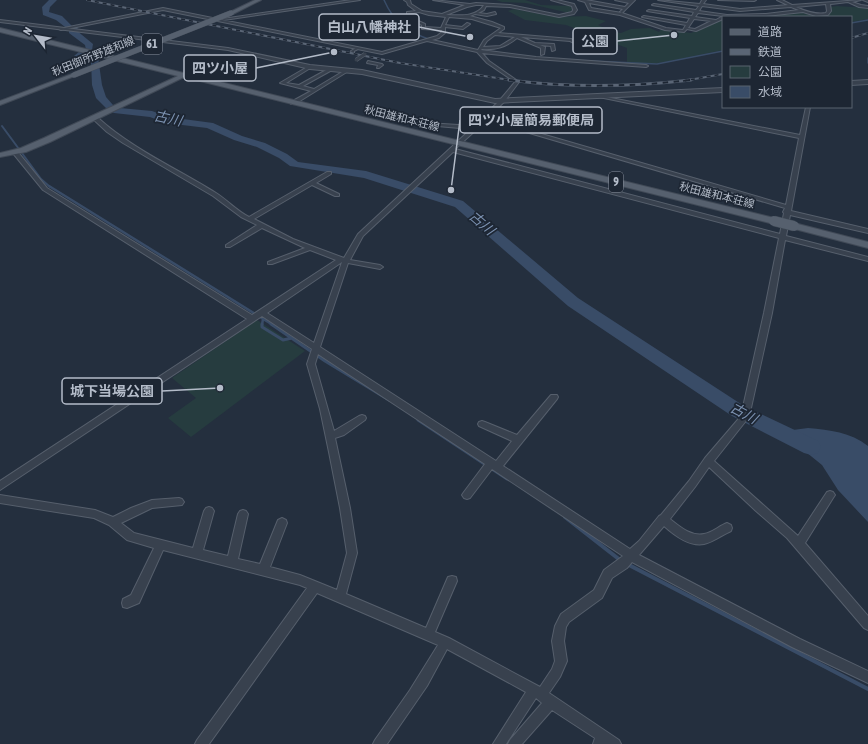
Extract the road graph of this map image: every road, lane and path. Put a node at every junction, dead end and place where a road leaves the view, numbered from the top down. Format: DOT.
graph roads {
  1 [pos="259,0"];
  2 [pos="322,0"];
  3 [pos="358,0"];
  4 [pos="415,0"];
  5 [pos="435,0"];
  6 [pos="553,0"];
  7 [pos="580,0"];
  8 [pos="617,0"];
  9 [pos="659,0"];
  10 [pos="704,0"];
  11 [pos="720,0"];
  12 [pos="754,0"];
  13 [pos="779,0"];
  14 [pos="804,0"];
  15 [pos="825,0"];
  16 [pos="859,0"];
  17 [pos="865,0"];
  18 [pos="408,1"];
  19 [pos="632,1"];
  20 [pos="847,1"];
  21 [pos="868,1"];
  22 [pos="587,2"];
  23 [pos="831,3"];
  24 [pos="814,4"];
  25 [pos="324,5"];
  26 [pos="469,5"];
  27 [pos="485,5"];
  28 [pos="654,5"];
  29 [pos="700,6"];
  30 [pos="793,6"];
  31 [pos="495,7"];
  32 [pos="868,7"];
  33 [pos="626,8"];
  34 [pos="771,8"];
  35 [pos="420,11"];
  36 [pos="649,11"];
  37 [pos="697,11"];
  38 [pos="804,11"];
  39 [pos="408,13"];
  40 [pos="475,13"];
  41 [pos="495,13"];
  42 [pos="620,14"];
  43 [pos="439,15"];
  44 [pos="448,16"];
  45 [pos="722,16"];
  46 [pos="743,16"];
  47 [pos="465,17"];
  48 [pos="693,18"];
  49 [pos="722,18"];
  50 [pos="218,19"];
  51 [pos="642,19"];
  52 [pos="0,21"];
  53 [pos="716,21"];
  54 [pos="411,22"];
  55 [pos="468,24"];
  56 [pos="688,24"];
  57 [pos="444,27"];
  58 [pos="686,28"];
  59 [pos="68,29"];
  60 [pos="0,30"];
  61 [pos="500,31"];
  62 [pos="528,32"];
  63 [pos="495,34"];
  64 [pos="516,36"];
  65 [pos="545,37"];
  66 [pos="429,40"];
  67 [pos="532,43"];
  68 [pos="543,44"];
  69 [pos="357,49"];
  70 [pos="589,49"];
  71 [pos="479,50"];
  72 [pos="553,50"];
  73 [pos="353,52"];
  74 [pos="365,54"];
  75 [pos="542,54"];
  76 [pos="356,60"];
  77 [pos="368,62"];
  78 [pos="646,66"];
  79 [pos="310,67"];
  80 [pos="378,67"];
  81 [pos="331,69"];
  82 [pos="348,70"];
  83 [pos="182,76"];
  84 [pos="868,82"];
  85 [pos="852,83"];
  86 [pos="299,87"];
  87 [pos="314,90"];
  88 [pos="722,90"];
  89 [pos="596,96"];
  90 [pos="502,102"];
  91 [pos="0,103"];
  92 [pos="294,103"];
  93 [pos="808,108"];
  94 [pos="405,117"];
  95 [pos="94,118"];
  96 [pos="476,127"];
  97 [pos="802,137"];
  98 [pos="455,147"];
  99 [pos="18,151"];
  100 [pos="0,155"];
  101 [pos="329,173"];
  102 [pos="311,183"];
  103 [pos="336,195"];
  104 [pos="787,210"];
  105 [pos="249,218"];
  106 [pos="262,225"];
  107 [pos="868,231"];
  108 [pos="782,238"];
  109 [pos="868,245"];
  110 [pos="228,246"];
  111 [pos="310,248"];
  112 [pos="868,259"];
  113 [pos="344,260"];
  114 [pos="270,263"];
  115 [pos="380,267"];
  116 [pos="258,315"];
  117 [pos="315,352"];
  118 [pos="554,397"];
  119 [pos="362,418"];
  120 [pos="482,424"];
  121 [pos="330,436"];
  122 [pos="519,440"];
  123 [pos="708,461"];
  124 [pos="491,466"];
  125 [pos="0,486"];
  126 [pos="467,495"];
  127 [pos="830,495"];
  128 [pos="0,499"];
  129 [pos="179,502"];
  130 [pos="209,511"];
  131 [pos="243,514"];
  132 [pos="662,519"];
  133 [pos="113,522"];
  134 [pos="282,523"];
  135 [pos="727,528"];
  136 [pos="798,543"];
  137 [pos="162,544"];
  138 [pos="198,553"];
  139 [pos="627,560"];
  140 [pos="232,562"];
  141 [pos="263,570"];
  142 [pos="452,581"];
  143 [pos="315,586"];
  144 [pos="340,598"];
  145 [pos="127,603"];
  146 [pos="868,624"];
  147 [pos="429,634"];
  148 [pos="445,642"];
  149 [pos="868,677"];
  150 [pos="542,696"];
  151 [pos="601,740"];
  152 [pos="201,744"];
  153 [pos="379,744"];
  154 [pos="499,744"];
  155 [pos="514,744"];
  156 [pos="615,744"];
  1 -- 91 [label="main road, 秋田御所野雄和線 / 61, bridge"];
  2 -- 25 [label="street"];
  3 -- 25 [label="street"];
  4 -- 18 [label="street"];
  5 -- 26 [label="street"];
  6 -- 27 [label="street"];
  7 -- 22 [label="street"];
  8 -- 19 [label="street"];
  9 -- 28 [label="street"];
  9 -- 29 [label="street"];
  10 -- 29 [label="street"];
  11 -- 12 [label="street"];
  12 -- 34 [label="street"];
  13 -- 30 [label="street"];
  14 -- 24 [label="street"];
  15 -- 23 [label="street"];
  16 -- 20 [label="street"];
  17 -- 21 [label="street"];
  18 -- 35 [label="street"];
  19 -- 33 [label="street"];
  20 -- 23 [label="street"];
  20 -- 32 [label="street"];
  22 -- 33 [label="street"];
  22 -- 42 [label="street"];
  23 -- 24 [label="street"];
  23 -- 38 [label="street"];
  24 -- 30 [label="street"];
  25 -- 50 [label="street"];
  26 -- 27 [label="street"];
  26 -- 43 [label="street"];
  27 -- 31 [label="street"];
  27 -- 40 [label="street"];
  28 -- 36 [label="street"];
  28 -- 37 [label="street"];
  29 -- 34 [label="street"];
  29 -- 37 [label="street"];
  30 -- 34 [label="street"];
  30 -- 38 [label="street"];
  33 -- 42 [label="street"];
  35 -- 39 [label="street"];
  35 -- 43 [label="street"];
  36 -- 48 [label="street"];
  36 -- 51 [label="street"];
  37 -- 45 [label="street"];
  37 -- 48 [label="street"];
  38 -- 46 [label="street"];
  40 -- 41 [label="street"];
  40 -- 47 [label="street"];
  42 -- 51 [label="street"];
  43 -- 44 [label="street"];
  44 -- 47 [label="street"];
  44 -- 57 [label="street"];
  47 -- 61 [label="street"];
  48 -- 53 [label="street"];
  48 -- 56 [label="street"];
  49 -- 53 [label="street"];
  50 -- 59 [label="street"];
  50 -- 69 [label="street"];
  51 -- 56 [label="street"];
  51 -- 58 [label="street"];
  52 -- 59 [label="street"];
  53 -- 58 [label="street"];
  54 -- 57 [label="street"];
  55 -- 57 [label="street"];
  56 -- 58 [label="street"];
  57 -- 66 [label="street"];
  59 -- 79 [label="street"];
  60 -- 83 [label="main road, 秋田雄和本荘線 / 9"];
  61 -- 62 [label="street"];
  61 -- 63 [label="street"];
  63 -- 64 [label="street"];
  63 -- 71 [label="street"];
  64 -- 65 [label="street"];
  64 -- 67 [label="street"];
  64 -- 71 [label="street"];
  65 -- 68 [label="street"];
  65 -- 70 [label="street"];
  66 -- 69 [label="street"];
  66 -- 71 [label="street"];
  67 -- 68 [label="street"];
  67 -- 75 [label="street"];
  68 -- 72 [label="street"];
  69 -- 73 [label="street"];
  71 -- 78 [label="street"];
  71 -- 90 [label="street"];
  74 -- 76 [label="street, bridge"];
  77 -- 80 [label="street"];
  79 -- 81 [label="street"];
  79 -- 86 [label="street"];
  81 -- 82 [label="street"];
  81 -- 86 [label="street"];
  82 -- 87 [label="street"];
  82 -- 90 [label="street"];
  83 -- 92 [label="main road, 秋田雄和本荘線 / 9"];
  83 -- 95 [label="main road"];
  84 -- 85 [label="street"];
  86 -- 87 [label="street"];
  87 -- 92 [label="street"];
  88 -- 89 [label="street"];
  89 -- 90 [label="street"];
  89 -- 97 [label="street"];
  90 -- 96 [label="street"];
  92 -- 98 [label="main road, 秋田雄和本荘線 / 9"];
  93 -- 97 [label="street"];
  94 -- 96 [label="street"];
  95 -- 99 [label="main road"];
  95 -- 105 [label="street"];
  96 -- 98 [label="street"];
  96 -- 104 [label="street"];
  97 -- 104 [label="street"];
  98 -- 108 [label="street"];
  98 -- 109 [label="main road, 秋田雄和本荘線 / 9, bridge"];
  98 -- 113 [label="street"];
  99 -- 100 [label="main road"];
  99 -- 116 [label="street"];
  101 -- 102 [label="street"];
  102 -- 103 [label="street"];
  102 -- 105 [label="street"];
  104 -- 107 [label="street"];
  104 -- 108 [label="street"];
  105 -- 106 [label="street"];
  106 -- 110 [label="street"];
  106 -- 111 [label="street"];
  108 -- 112 [label="street"];
  108 -- 123 [label="street"];
  111 -- 113 [label="street"];
  111 -- 114 [label="street"];
  113 -- 115 [label="street"];
  113 -- 116 [label="street"];
  113 -- 117 [label="street"];
  116 -- 117 [label="street"];
  116 -- 125 [label="street"];
  117 -- 121 [label="street"];
  117 -- 124 [label="street"];
  118 -- 122 [label="street"];
  119 -- 121 [label="street"];
  120 -- 122 [label="street"];
  121 -- 144 [label="street"];
  122 -- 124 [label="street"];
  123 -- 132 [label="street"];
  123 -- 136 [label="street"];
  124 -- 126 [label="street"];
  124 -- 139 [label="street"];
  127 -- 136 [label="street"];
  128 -- 133 [label="street"];
  129 -- 133 [label="street"];
  130 -- 138 [label="street"];
  131 -- 140 [label="street"];
  132 -- 135 [label="street"];
  132 -- 139 [label="street"];
  133 -- 137 [label="street"];
  134 -- 141 [label="street"];
  136 -- 146 [label="street"];
  137 -- 138 [label="street"];
  137 -- 145 [label="street"];
  138 -- 140 [label="street"];
  139 -- 149 [label="street"];
  139 -- 150 [label="street"];
  140 -- 141 [label="street"];
  141 -- 143 [label="street"];
  142 -- 147 [label="street"];
  143 -- 144 [label="street"];
  143 -- 152 [label="street"];
  144 -- 147 [label="street"];
  147 -- 148 [label="street"];
  148 -- 150 [label="street"];
  148 -- 153 [label="street"];
  150 -- 151 [label="street"];
  150 -- 154 [label="street"];
  150 -- 155 [label="street"];
  151 -- 156 [label="street"];
}
